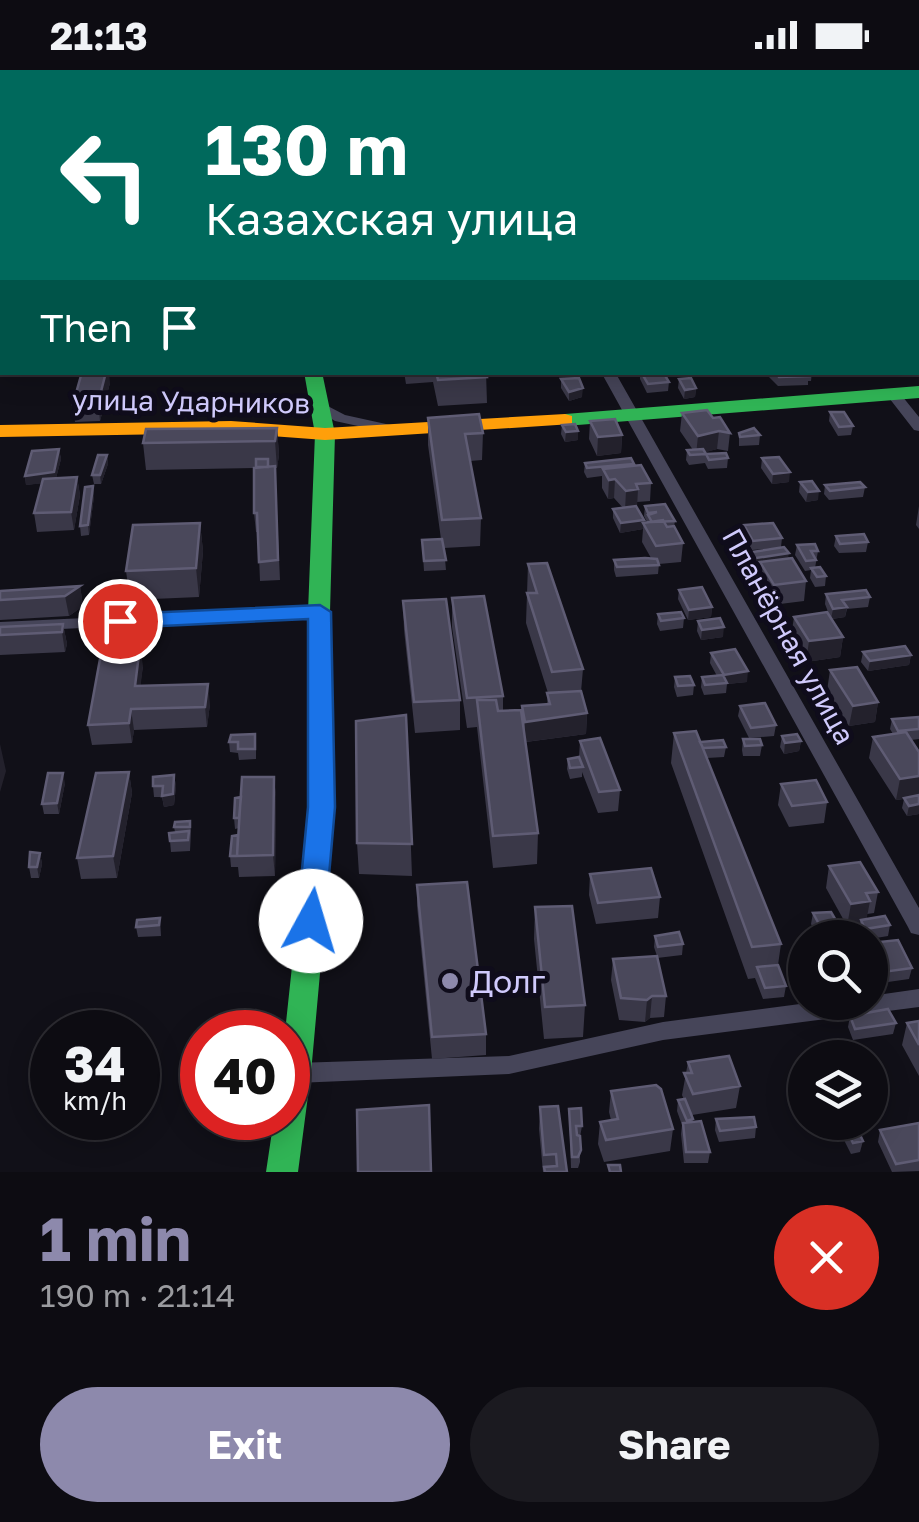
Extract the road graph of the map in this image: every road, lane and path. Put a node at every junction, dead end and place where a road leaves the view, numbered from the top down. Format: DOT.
graph roads {
  1 [pos="313,375"];
  2 [pos="610,375"];
  3 [pos="919,392"];
  4 [pos="893,394"];
  5 [pos="318,405"];
  6 [pos="630,412"];
  7 [pos="919,427"];
  8 [pos="401,430"];
  9 [pos="0,431"];
  10 [pos="324,434"];
  11 [pos="320,612"];
  12 [pos="0,627"];
  13 [pos="919,926"];
  14 [pos="919,998"];
  15 [pos="302,1010"];
  16 [pos="310,1073"];
  17 [pos="287,1140"];
  18 [pos="282,1172"];
  1 -- 5 [label="street"];
  2 -- 6 [label="street, Планёрная улица"];
  3 -- 4 [label="street, улица Ударников"];
  4 -- 6 [label="street, улица Ударников"];
  4 -- 7 [label="street"];
  5 -- 8 [label="street"];
  5 -- 10 [label="street"];
  6 -- 8 [label="street, улица Ударников"];
  6 -- 13 [label="street, Планёрная улица"];
  8 -- 10 [label="street, улица Ударников"];
  9 -- 10 [label="street, улица Ударников"];
  10 -- 11 [label="street"];
  11 -- 12 [label="street"];
  11 -- 15 [label="street"];
  14 -- 16 [label="street"];
  17 -- 18 [label="street"];
}
